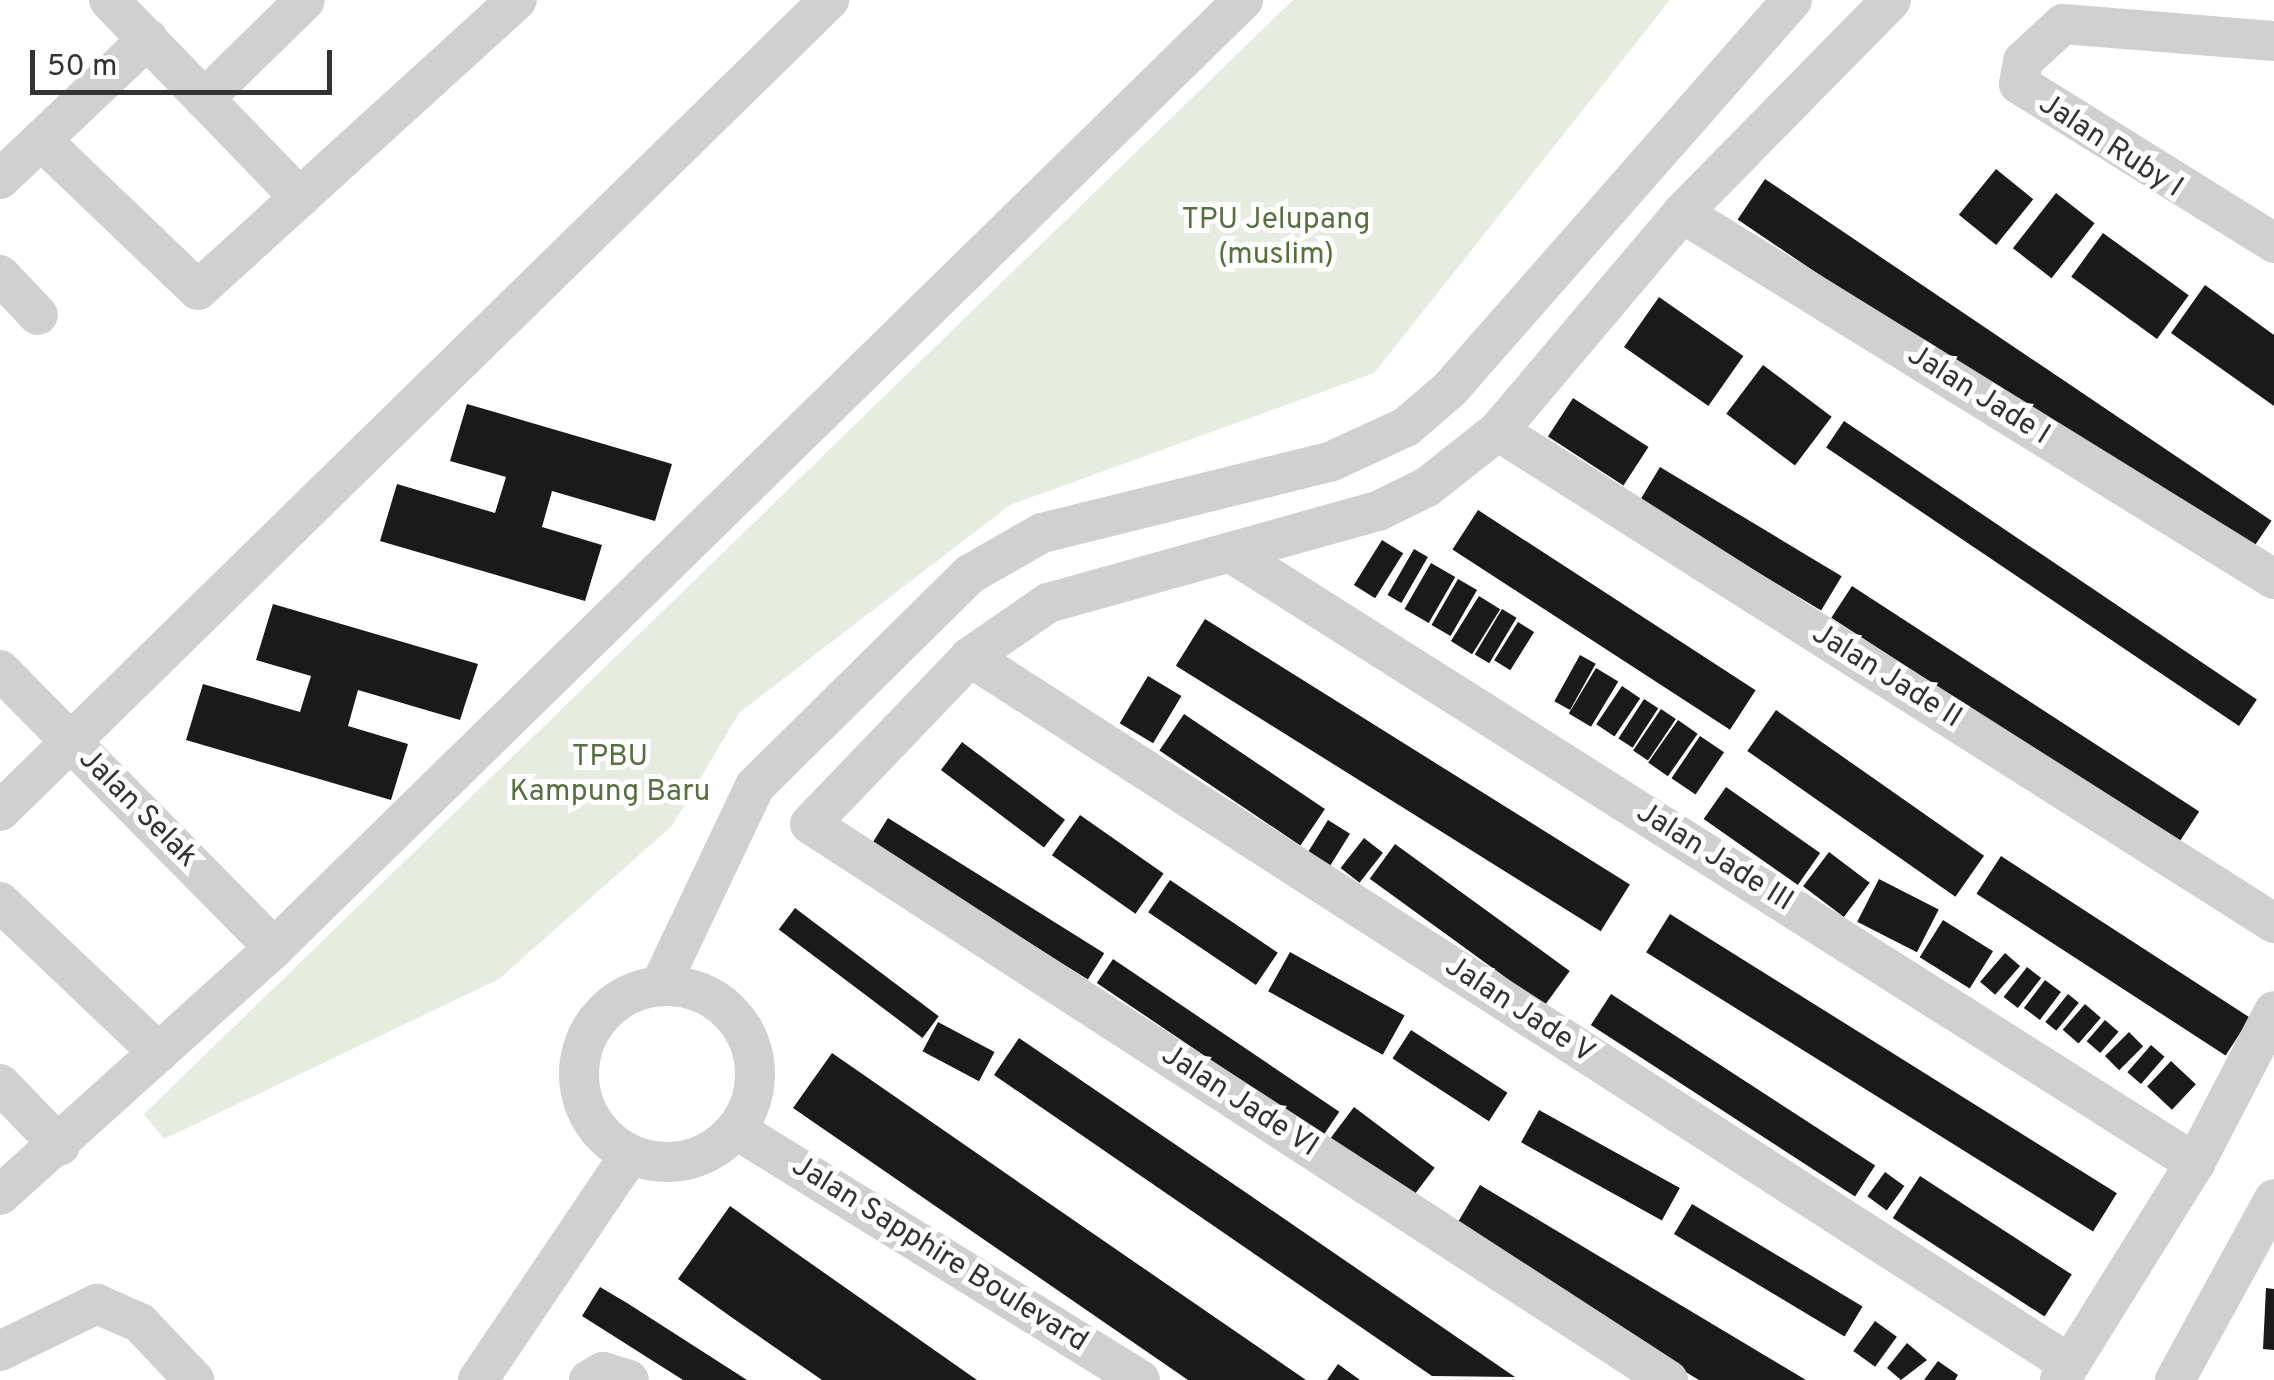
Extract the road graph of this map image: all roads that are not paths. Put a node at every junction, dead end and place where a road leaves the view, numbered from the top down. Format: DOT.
graph roads {
  1 [pos="304,0"];
  2 [pos="828,0"];
  3 [pos="1792,0"];
  4 [pos="1890,0"];
  5 [pos="1239,1"];
  6 [pos="116,2"];
  7 [pos="496,7"];
  8 [pos="2065,12"];
  9 [pos="148,40"];
  10 [pos="2274,41"];
  11 [pos="204,100"];
  12 [pos="41,140"];
  13 [pos="0,179"];
  14 [pos="300,198"];
  15 [pos="1682,214"];
  16 [pos="2274,244"];
  17 [pos="0,275"];
  18 [pos="38,315"];
  19 [pos="1498,431"];
  20 [pos="1233,554"];
  21 [pos="2274,579"];
  22 [pos="970,657"];
  23 [pos="0,670"];
  24 [pos="68,739"];
  25 [pos="0,811"];
  26 [pos="0,902"];
  27 [pos="2274,923"];
  28 [pos="274,948"];
  29 [pos="660,986"];
  30 [pos="2274,1011"];
  31 [pos="159,1053"];
  32 [pos="0,1084"];
  33 [pos="737,1130"];
  34 [pos="60,1146"];
  35 [pos="630,1155"];
  36 [pos="2194,1163"];
  37 [pos="0,1195"];
  38 [pos="2274,1199"];
  39 [pos="0,1351"];
  40 [pos="2064,1372"];
  41 [pos="2186,1379"];
  42 [pos="194,1380"];
  43 [pos="478,1380"];
  44 [pos="1140,1380"];
  45 [pos="1668,1380"];
  1 -- 11 [label="street"];
  2 -- 24 [label="street"];
  3 -- 29 [label="street"];
  4 -- 15 [label="street"];
  5 -- 28 [label="street"];
  6 -- 9 [label="street"];
  7 -- 14 [label="street"];
  8 -- 10 [label="street"];
  8 -- 16 [label="street, Jalan Ruby I"];
  9 -- 11 [label="street"];
  9 -- 12 [label="street"];
  11 -- 14 [label="street"];
  12 -- 13 [label="street"];
  12 -- 14 [label="street"];
  15 -- 19 [label="street"];
  15 -- 21 [label="street, Jalan Jade I"];
  17 -- 18 [label="street"];
  19 -- 20 [label="street"];
  19 -- 27 [label="street, Jalan Jade II"];
  20 -- 22 [label="street"];
  20 -- 36 [label="street, Jalan Jade III"];
  22 -- 40 [label="street, Jalan Jade V"];
  22 -- 45 [label="street, Jalan Jade VI"];
  23 -- 24 [label="street, Jalan Selak"];
  24 -- 25 [label="street"];
  24 -- 28 [label="street, Jalan Selak"];
  26 -- 31 [label="street"];
  28 -- 31 [label="street"];
  29 -- 33 [label="street"];
  29 -- 35 [label="street"];
  30 -- 36 [label="street"];
  31 -- 34 [label="street"];
  32 -- 34 [label="street"];
  33 -- 35 [label="street"];
  33 -- 44 [label="street, Jalan Sapphire Boulevard"];
  34 -- 37 [label="street"];
  35 -- 43 [label="street"];
  36 -- 40 [label="street"];
  38 -- 41 [label="street"];
  39 -- 42 [label="street"];
}
